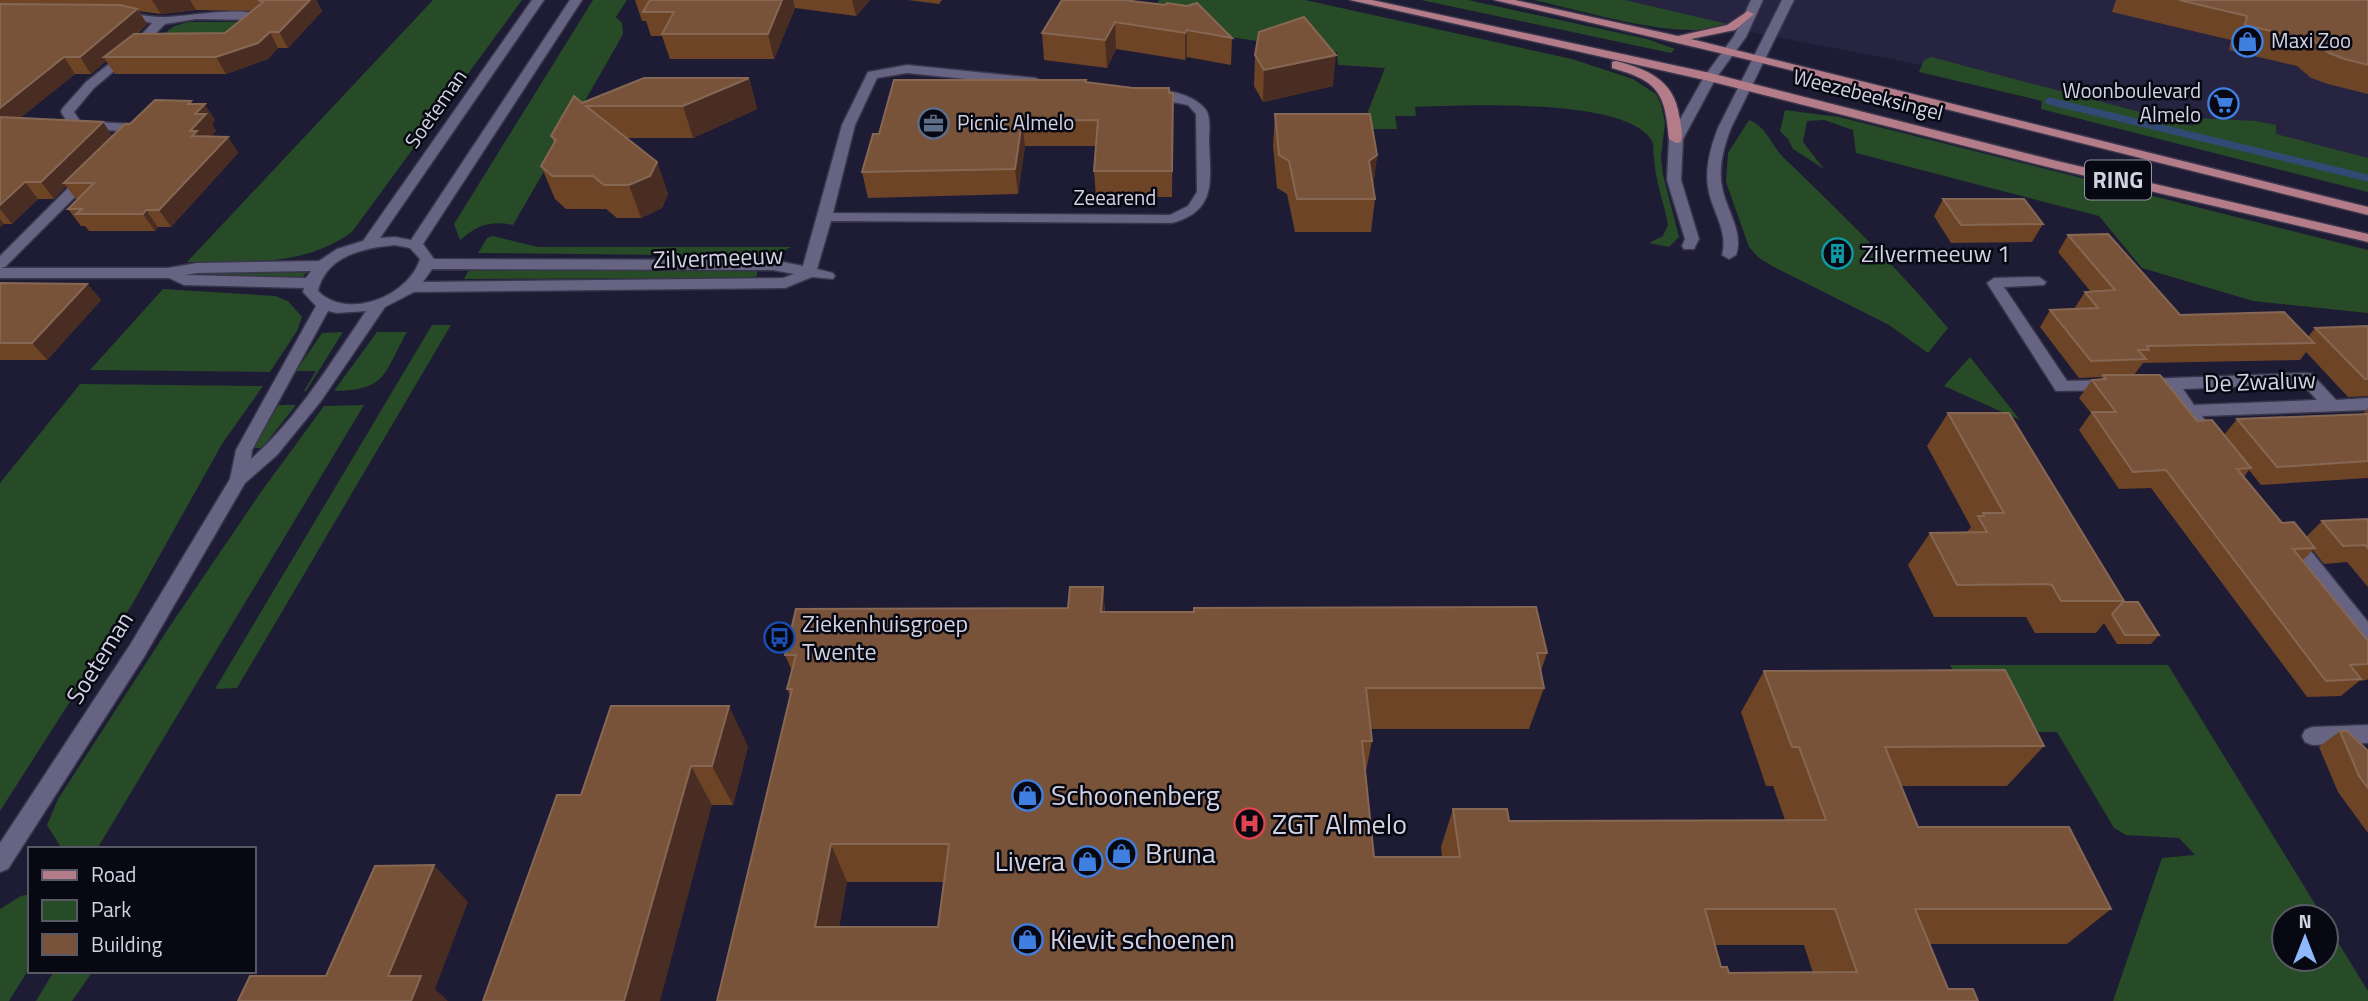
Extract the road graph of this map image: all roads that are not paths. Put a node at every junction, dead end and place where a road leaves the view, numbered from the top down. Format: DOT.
graph roads {
  1 [pos="538,0"];
  2 [pos="576,0"];
  3 [pos="1356,0"];
  4 [pos="1500,0"];
  5 [pos="1757,0"];
  6 [pos="1788,0"];
  7 [pos="1748,14"];
  8 [pos="105,15"];
  9 [pos="161,21"];
  10 [pos="252,30"];
  11 [pos="1668,37"];
  12 [pos="1536,38"];
  13 [pos="140,43"];
  14 [pos="166,43"];
  15 [pos="1729,51"];
  16 [pos="1759,58"];
  17 [pos="1710,77"];
  18 [pos="1052,84"];
  19 [pos="1747,86"];
  20 [pos="1143,93"];
  21 [pos="1676,139"];
  22 [pos="2368,211"];
  23 [pos="825,217"];
  24 [pos="2368,238"];
  25 [pos="369,243"];
  26 [pos="415,245"];
  27 [pos="1689,246"];
  28 [pos="1729,255"];
  29 [pos="0,264"];
  30 [pos="427,264"];
  31 [pos="322,266"];
  32 [pos="0,272"];
  33 [pos="168,273"];
  34 [pos="809,273"];
  35 [pos="828,276"];
  36 [pos="2039,282"];
  37 [pos="310,283"];
  38 [pos="412,286"];
  39 [pos="380,303"];
  40 [pos="324,305"];
  41 [pos="2171,384"];
  42 [pos="2368,404"];
  43 [pos="2332,406"];
  44 [pos="2189,411"];
  45 [pos="2214,443"];
  46 [pos="239,479"];
  47 [pos="2281,527"];
  48 [pos="2364,626"];
  49 [pos="2368,734"];
  50 [pos="2312,736"];
  51 [pos="0,862"];
  1 -- 25 [label="street, Soeteman"];
  2 -- 26 [label="street"];
  3 -- 12 [label="main road, Weezebeeksingel / RING"];
  4 -- 11 [label="main road, Weezebeeksingel / RING"];
  5 -- 7 [label="street"];
  6 -- 16 [label="street"];
  7 -- 11 [label="main road"];
  7 -- 15 [label="street"];
  8 -- 9 [label="street"];
  9 -- 10 [label="street"];
  9 -- 13 [label="street"];
  11 -- 15 [label="main road, Weezebeeksingel / RING"];
  12 -- 17 [label="main road, Weezebeeksingel / RING"];
  12 -- 21 [label="main road"];
  13 -- 14 [label="street"];
  13 -- 29 [label="street"];
  15 -- 16 [label="main road, Weezebeeksingel / RING"];
  15 -- 17 [label="street"];
  16 -- 19 [label="street"];
  16 -- 22 [label="main road, Weezebeeksingel / RING"];
  17 -- 19 [label="main road, Weezebeeksingel / RING"];
  17 -- 21 [label="street"];
  18 -- 23 [label="street"];
  19 -- 24 [label="main road, Weezebeeksingel / RING"];
  19 -- 28 [label="street"];
  20 -- 23 [label="street, Zeearend"];
  21 -- 27 [label="street"];
  23 -- 34 [label="street"];
  25 -- 26 [label="street"];
  25 -- 31 [label="street"];
  26 -- 30 [label="street"];
  30 -- 34 [label="street, Zilvermeeuw"];
  30 -- 38 [label="street"];
  31 -- 33 [label="street"];
  31 -- 37 [label="street"];
  32 -- 33 [label="street"];
  33 -- 37 [label="street"];
  34 -- 35 [label="street"];
  34 -- 38 [label="street, Zilvermeeuw"];
  36 -- 41 [label="street, De Zwaluw"];
  37 -- 40 [label="street"];
  38 -- 39 [label="street"];
  39 -- 40 [label="street"];
  39 -- 46 [label="street, Soeteman"];
  40 -- 46 [label="street, Soeteman"];
  41 -- 43 [label="street, De Zwaluw"];
  41 -- 44 [label="street, De Zwaluw"];
  42 -- 43 [label="street, De Zwaluw"];
  43 -- 44 [label="street, De Zwaluw"];
  44 -- 45 [label="street, De Zwaluw"];
  46 -- 51 [label="street, Soeteman"];
  47 -- 48 [label="street"];
  49 -- 50 [label="street"];
}
